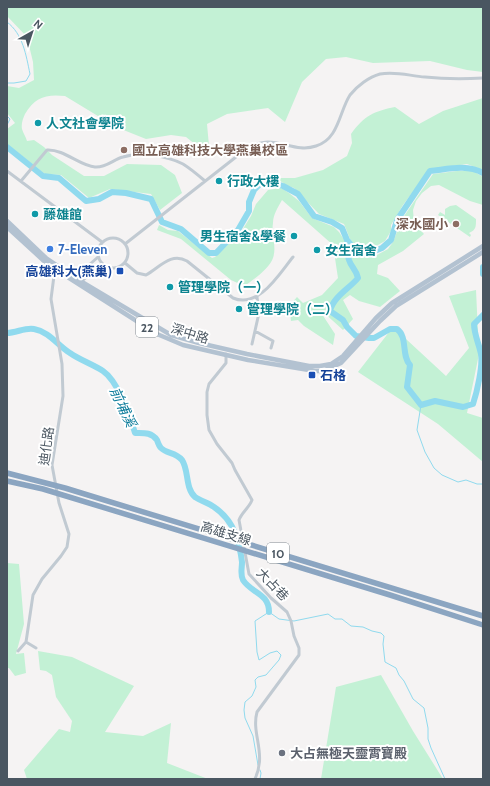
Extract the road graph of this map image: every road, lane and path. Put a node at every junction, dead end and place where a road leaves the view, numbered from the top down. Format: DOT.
graph roads {
  1 [pos="483,78"];
  2 [pos="7,171"];
  3 [pos="22,180"];
  4 [pos="205,181"];
  5 [pos="7,221"];
  6 [pos="7,227"];
  7 [pos="102,242"];
  8 [pos="125,244"];
  9 [pos="483,246"];
  10 [pos="483,252"];
  11 [pos="98,257"];
  12 [pos="293,257"];
  13 [pos="125,263"];
  14 [pos="102,264"];
  15 [pos="56,267"];
  16 [pos="75,280"];
  17 [pos="82,282"];
  18 [pos="258,297"];
  19 [pos="378,320"];
  20 [pos="255,331"];
  21 [pos="252,344"];
  22 [pos="272,348"];
  23 [pos="224,349"];
  24 [pos="346,356"];
  25 [pos="226,357"];
  26 [pos="7,473"];
  27 [pos="7,481"];
  28 [pos="483,616"];
  29 [pos="483,624"];
  30 [pos="26,642"];
  31 [pos="36,648"];
  32 [pos="18,650"];
  33 [pos="255,779"];
  1 -- 4 [label="street"];
  2 -- 3 [label="street"];
  3 -- 4 [label="street"];
  3 -- 7 [label="street"];
  4 -- 8 [label="street"];
  5 -- 15 [label="main road, 深中路 / 22"];
  6 -- 15 [label="main road, 深中路 / 22"];
  7 -- 8 [label="street"];
  7 -- 11 [label="street"];
  8 -- 13 [label="street"];
  9 -- 19 [label="main road, 22"];
  10 -- 19 [label="main road, 22"];
  11 -- 14 [label="street"];
  11 -- 16 [label="street"];
  12 -- 18 [label="street"];
  13 -- 14 [label="street"];
  13 -- 18 [label="street"];
  14 -- 17 [label="street"];
  15 -- 16 [label="main road, 深中路 / 22"];
  15 -- 30 [label="street, 迪化路"];
  16 -- 17 [label="main road, 深中路 / 22"];
  16 -- 25 [label="main road, 深中路 / 22"];
  17 -- 23 [label="main road, 深中路 / 22"];
  18 -- 20 [label="street"];
  19 -- 24 [label="main road, 22"];
  20 -- 21 [label="street"];
  20 -- 22 [label="street"];
  23 -- 24 [label="main road, 深中路 / 22"];
  23 -- 25 [label="street"];
  24 -- 25 [label="main road, 深中路 / 22"];
  25 -- 33 [label="street, 大占巷"];
  26 -- 28 [label="highway, 高雄支線 / 10"];
  27 -- 29 [label="highway, 高雄支線 / 10"];
  30 -- 31 [label="street"];
  30 -- 32 [label="street"];
}
